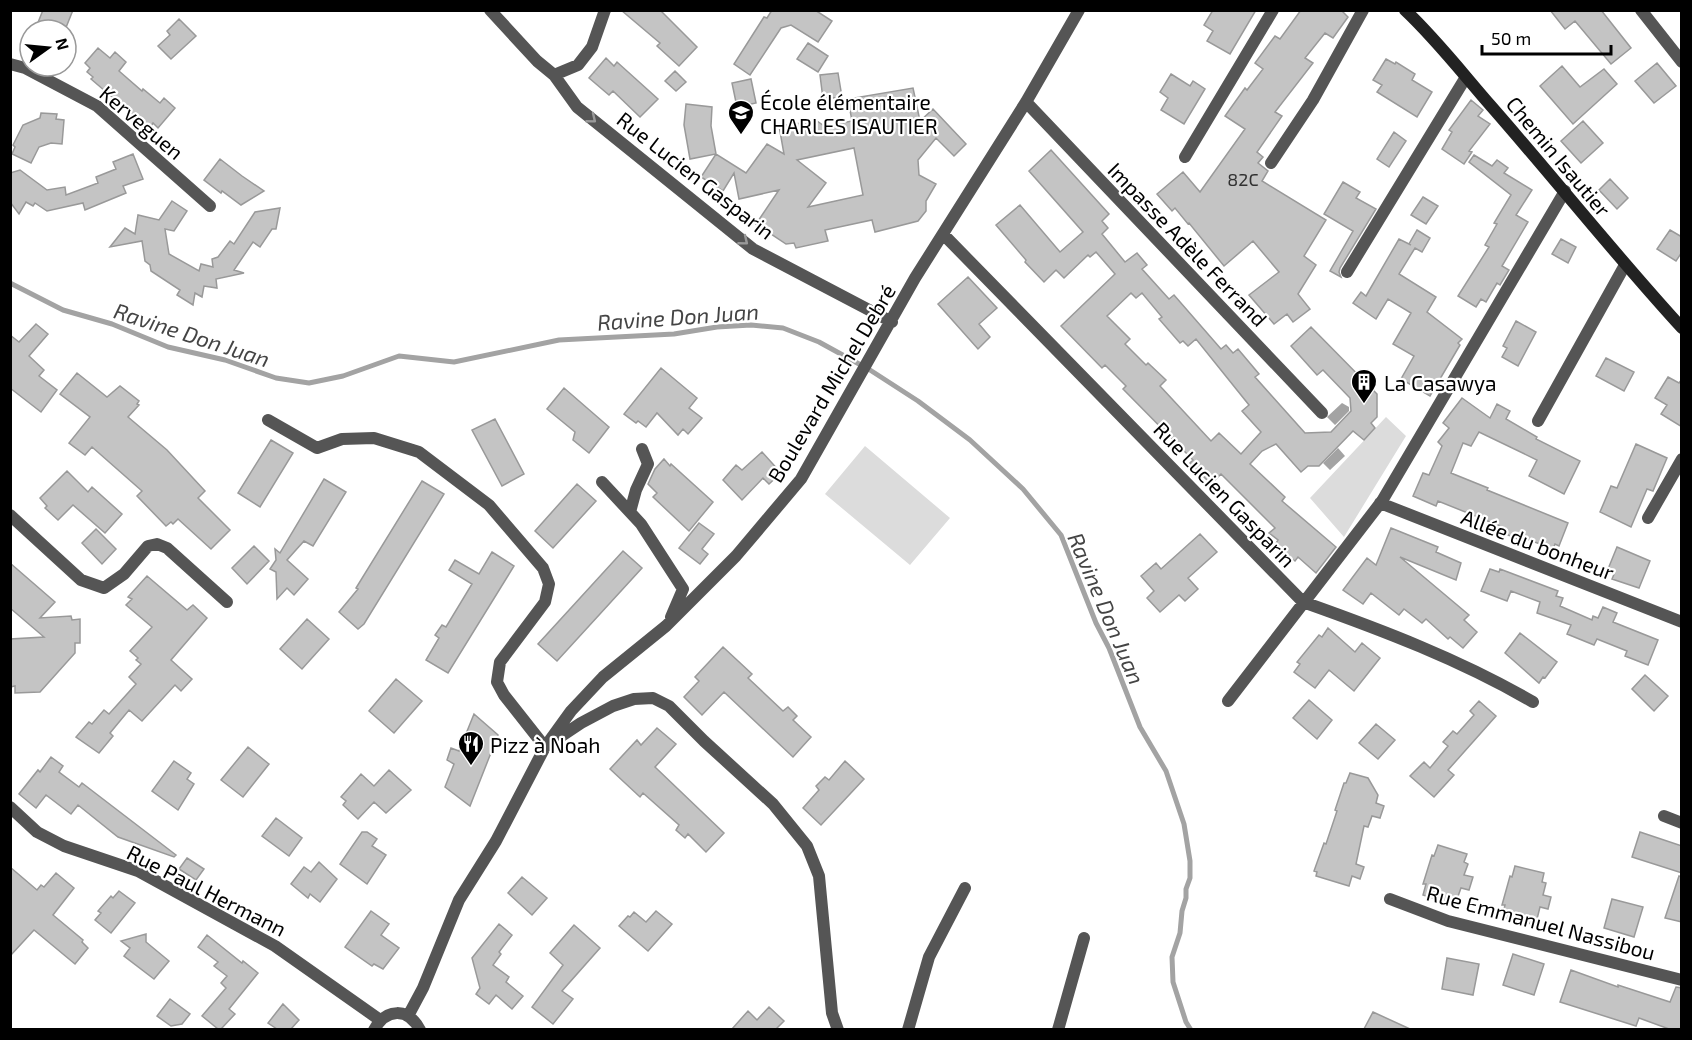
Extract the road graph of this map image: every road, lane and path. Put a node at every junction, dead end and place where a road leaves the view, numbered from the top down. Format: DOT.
graph roads {
  1 [pos="490,10"];
  2 [pos="606,10"];
  3 [pos="1079,10"];
  4 [pos="1273,10"];
  5 [pos="1363,10"];
  6 [pos="1405,10"];
  7 [pos="1641,10"];
  8 [pos="1682,62"];
  9 [pos="10,64"];
  10 [pos="554,75"];
  11 [pos="1466,77"];
  12 [pos="1026,102"];
  13 [pos="1185,157"];
  14 [pos="1271,163"];
  15 [pos="1565,191"];
  16 [pos="210,206"];
  17 [pos="943,234"];
  18 [pos="1624,265"];
  19 [pos="1347,272"];
  20 [pos="892,322"];
  21 [pos="1682,328"];
  22 [pos="1322,413"];
  23 [pos="268,420"];
  24 [pos="1538,421"];
  25 [pos="642,449"];
  26 [pos="1682,459"];
  27 [pos="602,482"];
  28 [pos="1380,503"];
  29 [pos="630,512"];
  30 [pos="10,516"];
  31 [pos="1648,518"];
  32 [pos="227,602"];
  33 [pos="1303,602"];
  34 [pos="1682,622"];
  35 [pos="666,627"];
  36 [pos="1228,700"];
  37 [pos="1533,702"];
  38 [pos="545,747"];
  39 [pos="10,807"];
  40 [pos="1664,816"];
  41 [pos="1682,823"];
  42 [pos="965,888"];
  43 [pos="1390,899"];
  44 [pos="1084,938"];
  45 [pos="1682,980"];
  46 [pos="408,1016"];
  47 [pos="377,1025"];
  48 [pos="420,1029"];
  49 [pos="838,1029"];
  50 [pos="908,1029"];
  51 [pos="1058,1029"];
  1 -- 10 [label="street, Rue Lucien Gasparin"];
  2 -- 10 [label="street"];
  3 -- 12 [label="street, Boulevard Michel Debré"];
  4 -- 13 [label="street"];
  5 -- 14 [label="street"];
  6 -- 11 [label="main road, Chemin Isautier"];
  7 -- 8 [label="street"];
  9 -- 16 [label="street, Kerveguen"];
  10 -- 20 [label="street, Rue Lucien Gasparin, one-way"];
  11 -- 15 [label="main road, Chemin Isautier"];
  11 -- 19 [label="street"];
  12 -- 17 [label="street, Boulevard Michel Debré"];
  12 -- 22 [label="street, Impasse Adèle Ferrand"];
  15 -- 18 [label="main road, Chemin Isautier"];
  15 -- 28 [label="street"];
  17 -- 20 [label="street, Boulevard Michel Debré"];
  17 -- 33 [label="street, Rue Lucien Gasparin"];
  18 -- 21 [label="main road, Chemin Isautier"];
  18 -- 24 [label="street"];
  20 -- 35 [label="street, Boulevard Michel Debré"];
  23 -- 38 [label="street"];
  25 -- 29 [label="street"];
  26 -- 31 [label="street"];
  27 -- 29 [label="street"];
  28 -- 33 [label="street"];
  28 -- 34 [label="street, Allée du bonheur"];
  29 -- 35 [label="street"];
  30 -- 32 [label="street"];
  33 -- 36 [label="street"];
  33 -- 37 [label="street, Rue Lucien Gasparin"];
  35 -- 38 [label="street, Boulevard Michel Debré"];
  38 -- 46 [label="street, Boulevard Michel Debré"];
  38 -- 49 [label="street"];
  39 -- 47 [label="street, Rue Paul Hermann"];
  40 -- 41 [label="street"];
  42 -- 50 [label="street"];
  43 -- 45 [label="street, Rue Emmanuel Nassibou"];
  44 -- 51 [label="street"];
  46 -- 47 [label="street"];
  46 -- 48 [label="street"];
}
